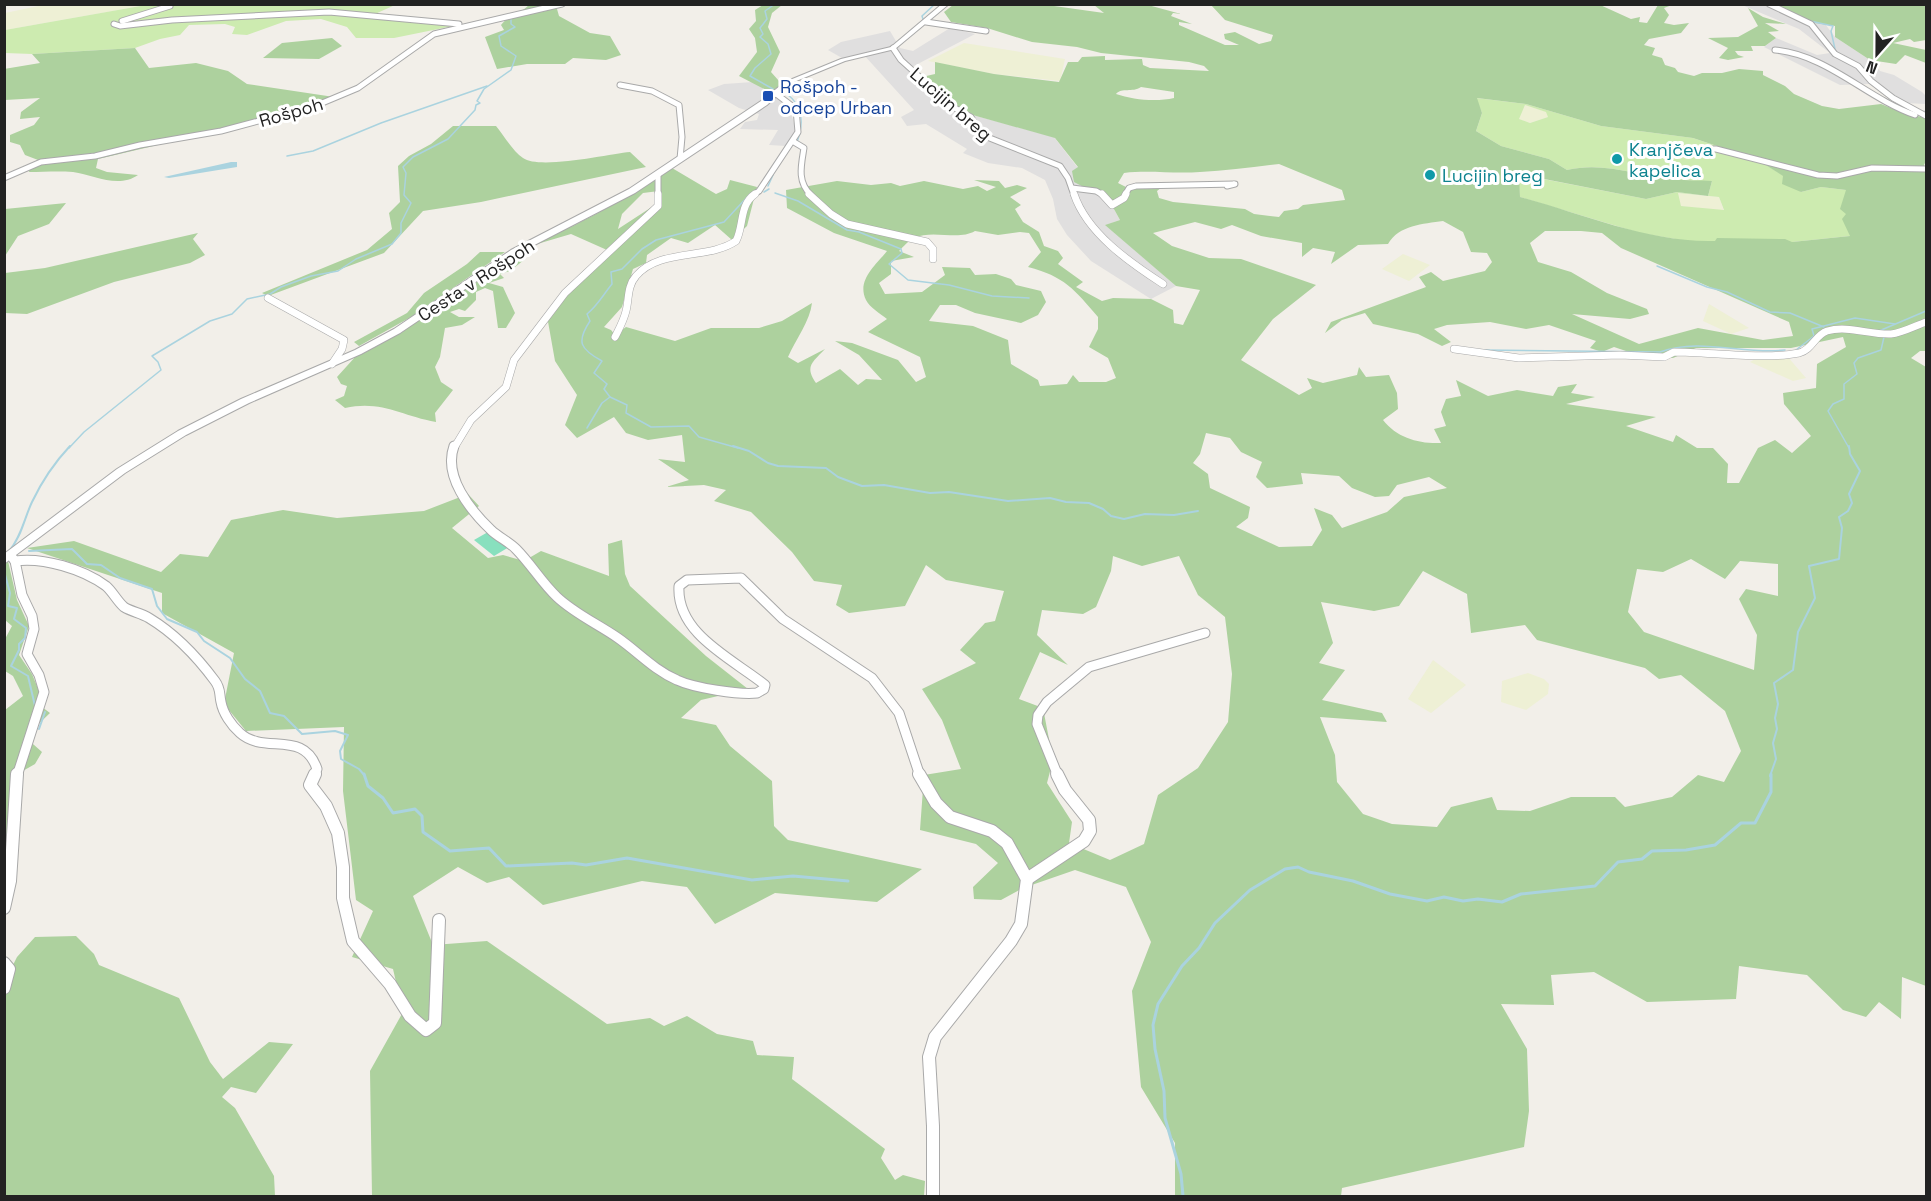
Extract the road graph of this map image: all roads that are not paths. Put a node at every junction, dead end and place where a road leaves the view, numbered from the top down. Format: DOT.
graph roads {
  1 [pos="562,4"];
  2 [pos="946,4"];
  3 [pos="1769,4"];
  4 [pos="170,6"];
  5 [pos="926,22"];
  6 [pos="476,24"];
  7 [pos="986,31"];
  8 [pos="893,48"];
  9 [pos="1775,50"];
  10 [pos="620,85"];
  11 [pos="775,93"];
  12 [pos="1926,117"];
  13 [pos="794,142"];
  14 [pos="1709,151"];
  15 [pos="680,159"];
  16 [pos="1926,169"];
  17 [pos="658,174"];
  18 [pos="4,178"];
  19 [pos="1227,186"];
  20 [pos="1072,188"];
  21 [pos="933,259"];
  22 [pos="1163,284"];
  23 [pos="268,298"];
  24 [pos="1926,322"];
  25 [pos="615,337"];
  26 [pos="1454,349"];
  27 [pos="332,364"];
  28 [pos="10,559"];
  29 [pos="1205,633"];
  30 [pos="1027,879"];
  31 [pos="4,908"];
  32 [pos="439,920"];
  33 [pos="4,963"];
  34 [pos="4,988"];
  35 [pos="933,1197"];
  1 -- 6 [label="street, Rošpoh"];
  2 -- 5 [label="street, Cesta v Rošpoh"];
  3 -- 12 [label="street"];
  4 -- 6 [label="street"];
  5 -- 7 [label="street"];
  5 -- 8 [label="street, Cesta v Rošpoh"];
  6 -- 18 [label="street, Rošpoh"];
  8 -- 11 [label="street, Cesta v Rošpoh"];
  8 -- 20 [label="street, Lucijin breg"];
  9 -- 12 [label="street"];
  10 -- 15 [label="street"];
  11 -- 13 [label="street"];
  11 -- 15 [label="street, Cesta v Rošpoh"];
  13 -- 21 [label="street"];
  13 -- 25 [label="street"];
  14 -- 16 [label="street"];
  15 -- 17 [label="street, Cesta v Rošpoh"];
  17 -- 27 [label="street, Cesta v Rošpoh"];
  17 -- 30 [label="street"];
  19 -- 20 [label="street"];
  20 -- 22 [label="street, Lucijin breg"];
  23 -- 27 [label="street"];
  24 -- 26 [label="street"];
  27 -- 28 [label="street, Cesta v Rošpoh"];
  28 -- 31 [label="street"];
  28 -- 32 [label="street"];
  29 -- 30 [label="street"];
  30 -- 35 [label="street"];
  33 -- 34 [label="street"];
}
